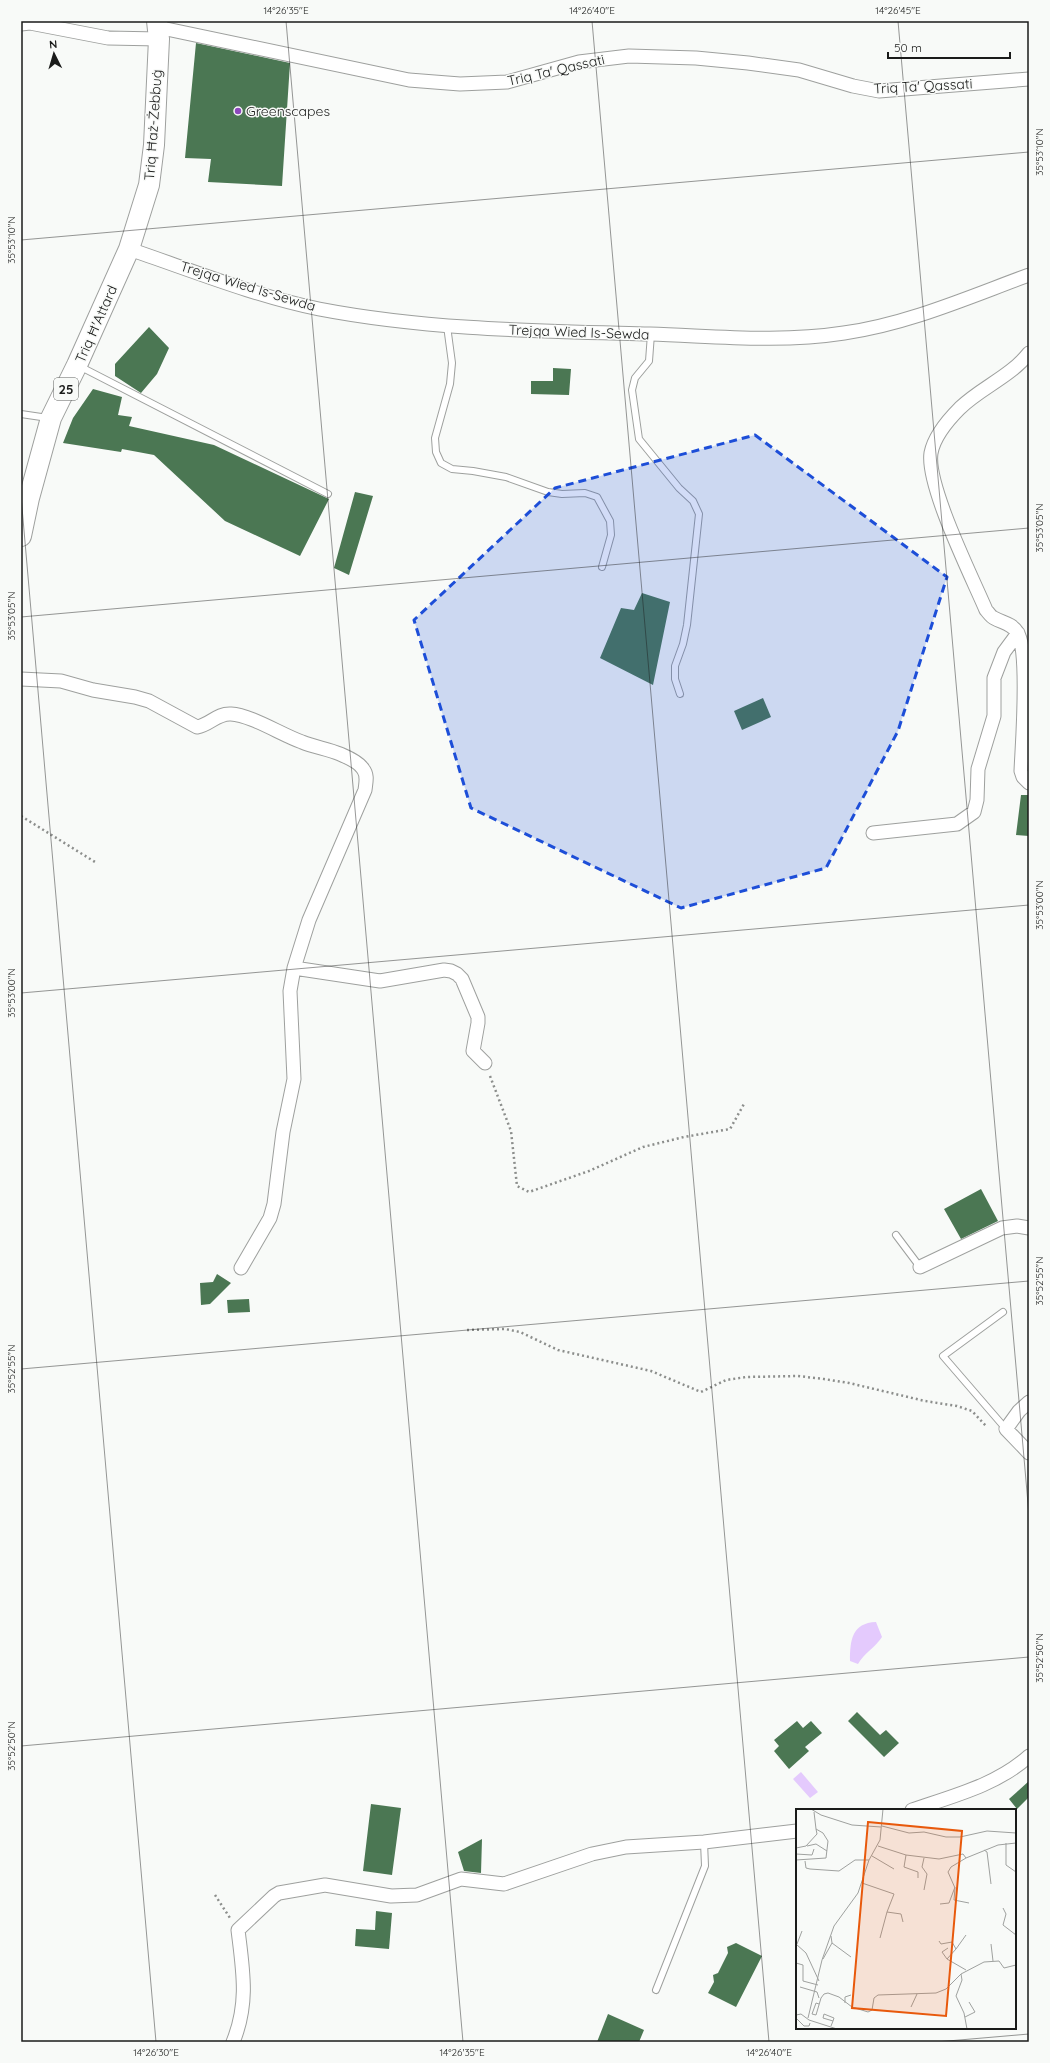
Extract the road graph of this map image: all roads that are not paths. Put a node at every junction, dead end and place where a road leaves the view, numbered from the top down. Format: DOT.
graph roads {
  1 [pos="21,24"];
  2 [pos="158,29"];
  3 [pos="1029,79"];
  4 [pos="129,249"];
  5 [pos="1029,275"];
  6 [pos="447,326"];
  7 [pos="651,334"];
  8 [pos="1029,353"];
  9 [pos="77,365"];
  10 [pos="21,414"];
  11 [pos="51,418"];
  12 [pos="328,494"];
  13 [pos="21,536"];
  14 [pos="602,567"];
  15 [pos="1018,633"];
  16 [pos="21,679"];
  17 [pos="680,694"];
  18 [pos="1029,783"];
  19 [pos="873,833"];
  20 [pos="294,968"];
  21 [pos="485,1063"];
  22 [pos="1029,1228"];
  23 [pos="896,1235"];
  24 [pos="241,1268"];
  25 [pos="920,1268"];
  26 [pos="1003,1312"];
  27 [pos="1029,1402"];
  28 [pos="1006,1429"];
  29 [pos="1029,1453"];
  30 [pos="1029,1756"];
  31 [pos="915,1809"];
  32 [pos="796,1831"];
  33 [pos="704,1842"];
  34 [pos="656,1990"];
  35 [pos="233,2042"];
  1 -- 2 [label="street, Triq Ta' Qassati"];
  2 -- 3 [label="street, Triq Ta' Qassati"];
  2 -- 4 [label="main road, Triq Ħaż-Żebbuġ / 25"];
  4 -- 6 [label="street, Trejqa Wied Is-Sewda"];
  4 -- 9 [label="main road, Triq Ħ'Attard / 25"];
  5 -- 7 [label="street, Trejqa Wied Is-Sewda"];
  6 -- 7 [label="street, Trejqa Wied Is-Sewda"];
  6 -- 14 [label="lane"];
  7 -- 17 [label="lane"];
  8 -- 15 [label="street"];
  9 -- 11 [label="main road, Triq Ħ'Attard / 25"];
  9 -- 12 [label="lane"];
  10 -- 11 [label="lane"];
  11 -- 13 [label="main road, Triq Ħ'Attard / 25"];
  15 -- 18 [label="street"];
  15 -- 19 [label="street"];
  16 -- 20 [label="street"];
  20 -- 21 [label="street"];
  20 -- 24 [label="street"];
  22 -- 25 [label="street"];
  23 -- 25 [label="lane"];
  26 -- 28 [label="lane"];
  27 -- 28 [label="street"];
  28 -- 29 [label="street"];
  30 -- 31 [label="street"];
  32 -- 33 [label="street"];
  33 -- 34 [label="lane"];
  33 -- 35 [label="street"];
}
